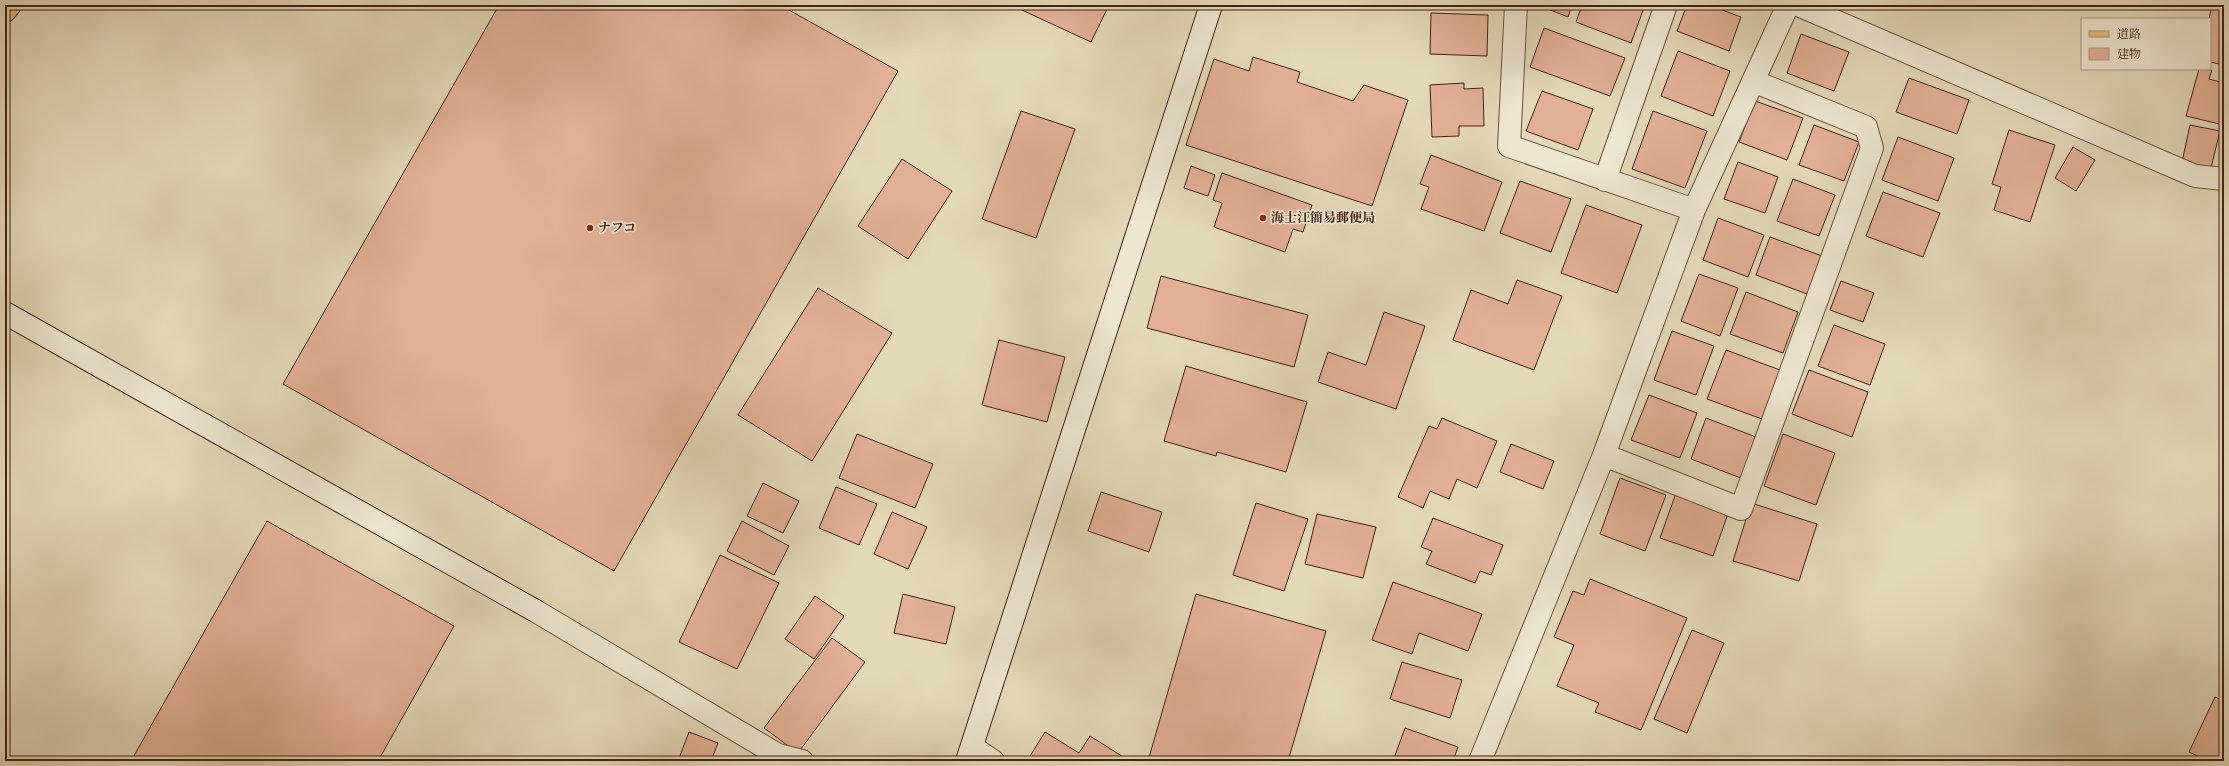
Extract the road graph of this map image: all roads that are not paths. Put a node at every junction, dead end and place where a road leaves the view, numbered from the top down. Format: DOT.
graph roads {
  1 [pos="10,5"];
  2 [pos="1211,5"];
  3 [pos="1516,5"];
  4 [pos="1666,5"];
  5 [pos="1788,5"];
  6 [pos="1798,5"];
  7 [pos="5,11"];
  8 [pos="1753,81"];
  9 [pos="2224,179"];
  10 [pos="1605,180"];
  11 [pos="1694,210"];
  12 [pos="5,313"];
  13 [pos="1604,455"];
  14 [pos="969,754"];
  15 [pos="802,761"];
  16 [pos="993,761"];
  17 [pos="1480,761"];
  1 -- 7 [label="main road"];
  2 -- 14 [label="street"];
  3 -- 10 [label="street"];
  4 -- 10 [label="street"];
  5 -- 8 [label="street"];
  6 -- 9 [label="street"];
  8 -- 11 [label="street"];
  8 -- 13 [label="street"];
  10 -- 11 [label="street"];
  11 -- 13 [label="street"];
  12 -- 15 [label="street"];
  13 -- 17 [label="street"];
  14 -- 16 [label="street"];
}
